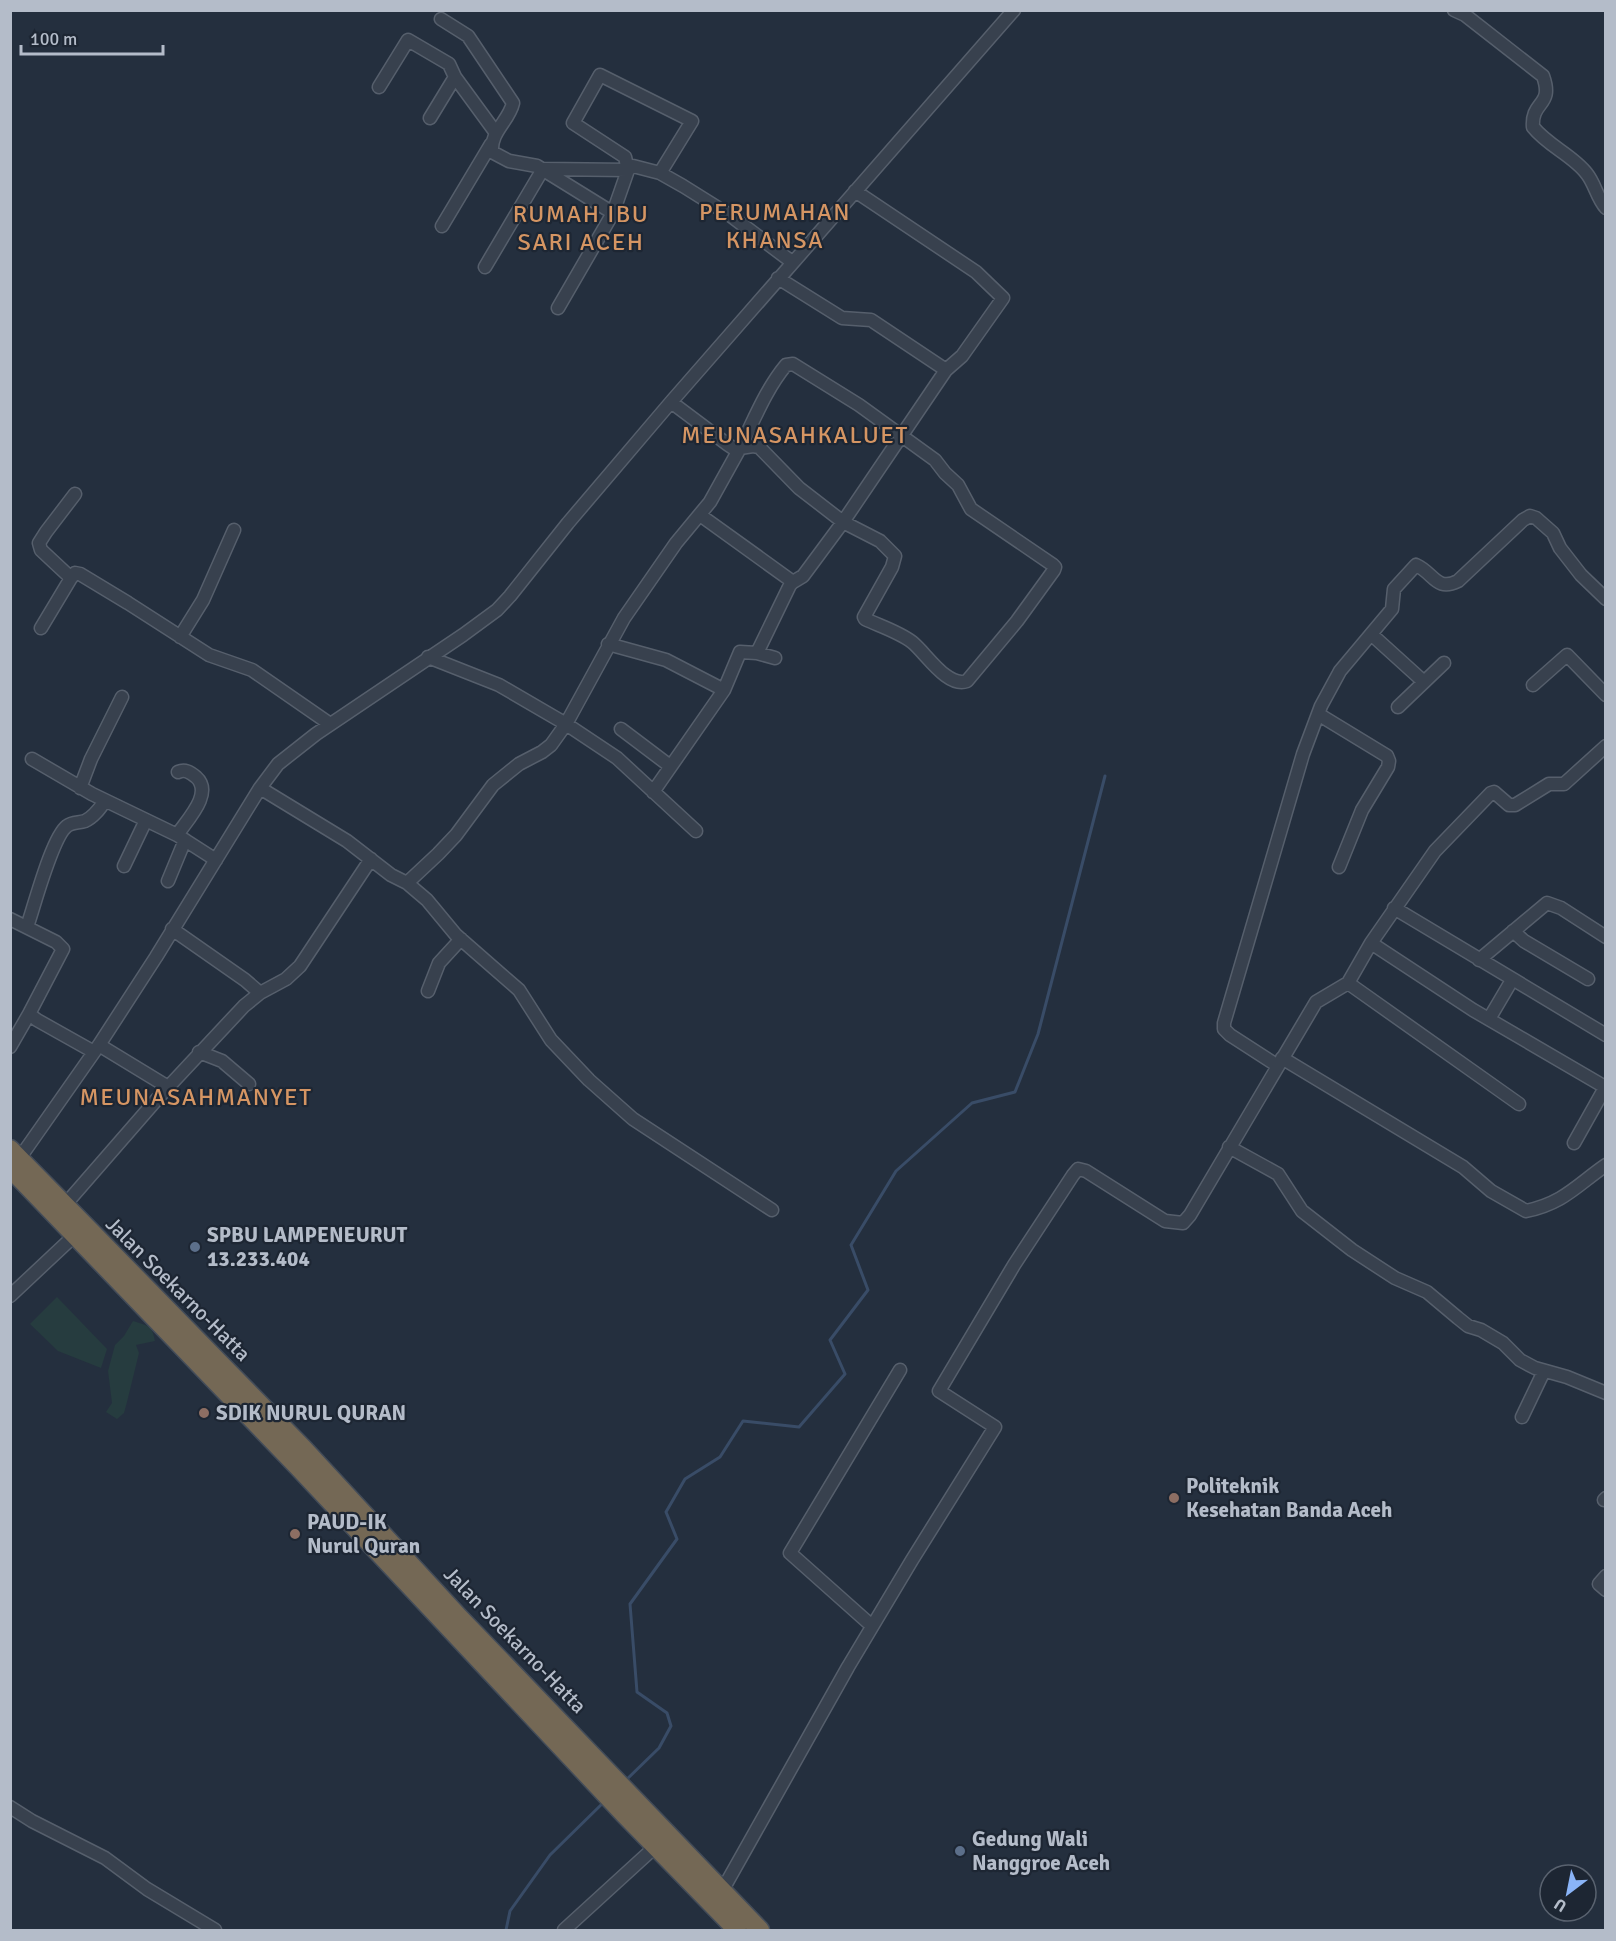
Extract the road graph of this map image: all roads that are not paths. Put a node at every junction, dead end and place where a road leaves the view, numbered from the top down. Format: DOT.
graph roads {
  1 [pos="1014,10"];
  2 [pos="1454,10"];
  3 [pos="441,20"];
  4 [pos="455,77"];
  5 [pos="379,87"];
  6 [pos="430,117"];
  7 [pos="494,138"];
  8 [pos="543,169"];
  9 [pos="628,170"];
  10 [pos="660,173"];
  11 [pos="855,191"];
  12 [pos="1605,208"];
  13 [pos="613,213"];
  14 [pos="442,226"];
  15 [pos="792,262"];
  16 [pos="485,267"];
  17 [pos="782,281"];
  18 [pos="558,308"];
  19 [pos="946,370"];
  20 [pos="674,405"];
  21 [pos="902,436"];
  22 [pos="740,448"];
  23 [pos="75,495"];
  24 [pos="700,515"];
  25 [pos="843,522"];
  26 [pos="234,530"];
  27 [pos="71,578"];
  28 [pos="793,582"];
  29 [pos="1605,599"];
  30 [pos="41,628"];
  31 [pos="1371,634"];
  32 [pos="180,637"];
  33 [pos="608,644"];
  34 [pos="757,653"];
  35 [pos="428,657"];
  36 [pos="775,658"];
  37 [pos="1444,663"];
  38 [pos="1424,682"];
  39 [pos="1533,685"];
  40 [pos="724,690"];
  41 [pos="1605,695"];
  42 [pos="122,697"];
  43 [pos="1398,707"];
  44 [pos="1318,714"];
  45 [pos="330,724"];
  46 [pos="566,724"];
  47 [pos="621,729"];
  48 [pos="1605,746"];
  49 [pos="32,759"];
  50 [pos="670,766"];
  51 [pos="178,772"];
  52 [pos="80,788"];
  53 [pos="264,791"];
  54 [pos="653,792"];
  55 [pos="105,801"];
  56 [pos="146,820"];
  57 [pos="696,831"];
  58 [pos="181,837"];
  59 [pos="371,859"];
  60 [pos="216,860"];
  61 [pos="124,866"];
  62 [pos="1339,867"];
  63 [pos="168,881"];
  64 [pos="407,883"];
  65 [pos="1394,908"];
  66 [pos="10,919"];
  67 [pos="27,927"];
  68 [pos="1513,931"];
  69 [pos="176,932"];
  70 [pos="1605,937"];
  71 [pos="461,939"];
  72 [pos="1371,943"];
  73 [pos="1479,960"];
  74 [pos="1588,979"];
  75 [pos="1512,980"];
  76 [pos="1348,983"];
  77 [pos="428,991"];
  78 [pos="260,993"];
  79 [pos="29,1014"];
  80 [pos="1489,1019"];
  81 [pos="1605,1035"];
  82 [pos="10,1047"];
  83 [pos="101,1048"];
  84 [pos="199,1052"];
  85 [pos="1280,1062"];
  86 [pos="249,1084"];
  87 [pos="1605,1086"];
  88 [pos="168,1087"];
  89 [pos="1519,1104"];
  90 [pos="1574,1143"];
  91 [pos="1229,1148"];
  92 [pos="19,1165"];
  93 [pos="1605,1165"];
  94 [pos="64,1206"];
  95 [pos="772,1210"];
  96 [pos="74,1236"];
  97 [pos="10,1296"];
  98 [pos="900,1370"];
  99 [pos="1544,1371"];
  100 [pos="1605,1393"];
  101 [pos="260,1416"];
  102 [pos="1522,1417"];
  103 [pos="1605,1576"];
  104 [pos="1605,1590"];
  105 [pos="872,1626"];
  106 [pos="10,1807"];
  107 [pos="632,1810"];
  108 [pos="655,1846"];
  109 [pos="723,1891"];
  110 [pos="215,1930"];
  111 [pos="564,1930"];
  112 [pos="737,1930"];
  113 [pos="760,1930"];
  1 -- 11 [label="street"];
  2 -- 12 [label="street"];
  3 -- 7 [label="street"];
  4 -- 5 [label="street"];
  4 -- 6 [label="street"];
  4 -- 7 [label="street"];
  7 -- 8 [label="street"];
  7 -- 14 [label="street"];
  8 -- 9 [label="street"];
  8 -- 13 [label="street"];
  8 -- 16 [label="street"];
  9 -- 10 [label="street"];
  9 -- 10 [label="street"];
  9 -- 13 [label="street"];
  10 -- 15 [label="street"];
  11 -- 15 [label="street"];
  11 -- 19 [label="street"];
  13 -- 18 [label="street"];
  15 -- 17 [label="street"];
  17 -- 19 [label="street"];
  17 -- 20 [label="street"];
  19 -- 21 [label="street"];
  20 -- 22 [label="street"];
  20 -- 35 [label="street"];
  21 -- 22 [label="street"];
  21 -- 25 [label="street"];
  21 -- 25 [label="street"];
  22 -- 24 [label="street"];
  22 -- 25 [label="street"];
  23 -- 27 [label="street"];
  24 -- 28 [label="street"];
  24 -- 33 [label="street"];
  25 -- 28 [label="street"];
  26 -- 32 [label="street"];
  27 -- 30 [label="street"];
  27 -- 32 [label="street"];
  28 -- 34 [label="street"];
  29 -- 31 [label="street"];
  31 -- 38 [label="street"];
  31 -- 44 [label="street"];
  32 -- 45 [label="street"];
  33 -- 40 [label="street"];
  33 -- 46 [label="street"];
  34 -- 36 [label="street"];
  34 -- 40 [label="street"];
  35 -- 45 [label="street"];
  35 -- 46 [label="street"];
  37 -- 38 [label="street"];
  38 -- 43 [label="street"];
  39 -- 41 [label="street"];
  40 -- 50 [label="street"];
  42 -- 52 [label="street"];
  44 -- 62 [label="street"];
  44 -- 85 [label="street"];
  45 -- 53 [label="street"];
  46 -- 54 [label="street"];
  46 -- 64 [label="street"];
  47 -- 50 [label="street"];
  48 -- 65 [label="street"];
  49 -- 52 [label="street"];
  50 -- 54 [label="street"];
  51 -- 58 [label="street"];
  52 -- 55 [label="street"];
  53 -- 59 [label="street"];
  53 -- 60 [label="street"];
  54 -- 57 [label="street"];
  55 -- 56 [label="street"];
  55 -- 67 [label="street"];
  56 -- 58 [label="street"];
  56 -- 61 [label="street"];
  58 -- 60 [label="street"];
  58 -- 63 [label="street"];
  59 -- 64 [label="street"];
  59 -- 78 [label="street"];
  60 -- 69 [label="street"];
  64 -- 71 [label="street"];
  65 -- 72 [label="street"];
  65 -- 73 [label="street"];
  66 -- 67 [label="street"];
  67 -- 79 [label="street"];
  68 -- 70 [label="street"];
  68 -- 73 [label="street"];
  68 -- 74 [label="street"];
  69 -- 78 [label="street"];
  69 -- 83 [label="street"];
  71 -- 77 [label="street"];
  71 -- 95 [label="street"];
  72 -- 76 [label="street"];
  72 -- 80 [label="street"];
  73 -- 75 [label="street"];
  75 -- 80 [label="street"];
  75 -- 81 [label="street"];
  76 -- 85 [label="street"];
  76 -- 89 [label="street"];
  78 -- 84 [label="street"];
  79 -- 82 [label="street"];
  79 -- 83 [label="street"];
  80 -- 87 [label="street"];
  83 -- 88 [label="street"];
  83 -- 92 [label="street"];
  84 -- 86 [label="street"];
  84 -- 88 [label="street"];
  85 -- 91 [label="street"];
  85 -- 93 [label="street"];
  87 -- 90 [label="street"];
  88 -- 94 [label="street"];
  91 -- 99 [label="street"];
  91 -- 105 [label="street"];
  92 -- 94 [label="highway, Jalan Soekarno-Hatta"];
  92 -- 96 [label="highway, Jalan Soekarno-Hatta"];
  94 -- 101 [label="highway, Jalan Soekarno-Hatta"];
  96 -- 97 [label="street"];
  96 -- 101 [label="highway, Jalan Soekarno-Hatta"];
  98 -- 105 [label="street"];
  99 -- 100 [label="street"];
  99 -- 102 [label="street"];
  101 -- 107 [label="highway, Jalan Soekarno-Hatta"];
  103 -- 104 [label="street"];
  105 -- 109 [label="street"];
  106 -- 110 [label="street"];
  107 -- 108 [label="highway, Jalan Soekarno-Hatta"];
  107 -- 109 [label="highway, Jalan Soekarno-Hatta"];
  108 -- 111 [label="street"];
  108 -- 112 [label="highway, Jalan Soekarno-Hatta"];
  109 -- 113 [label="highway, Jalan Soekarno-Hatta"];
}
